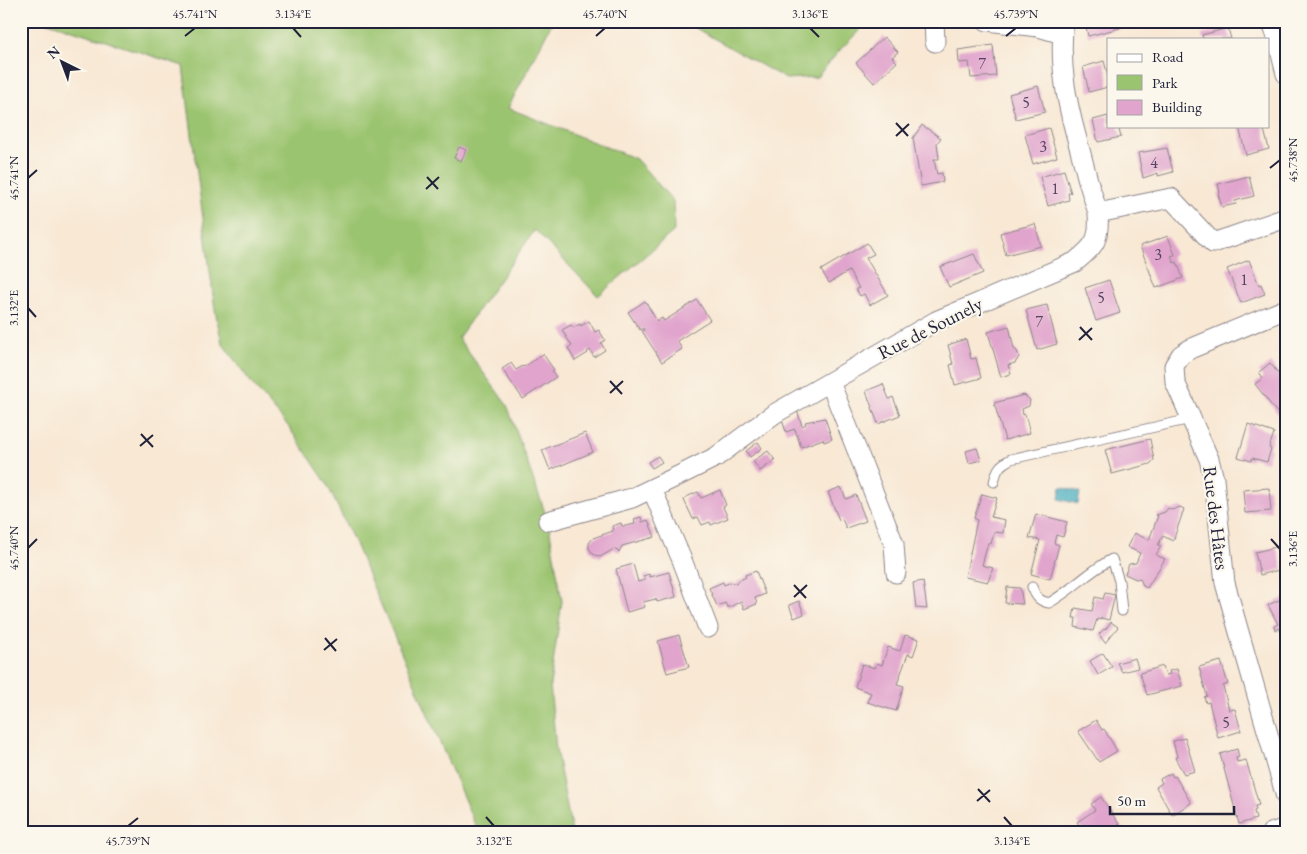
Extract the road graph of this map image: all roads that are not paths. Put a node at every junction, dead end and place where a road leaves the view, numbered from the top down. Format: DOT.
graph roads {
  1 [pos="934,21"];
  2 [pos="987,21"];
  3 [pos="1271,21"];
  4 [pos="1063,28"];
  5 [pos="935,42"];
  6 [pos="1286,74"];
  7 [pos="1098,213"];
  8 [pos="1286,218"];
  9 [pos="1286,310"];
  10 [pos="830,382"];
  11 [pos="1191,419"];
  12 [pos="994,482"];
  13 [pos="652,489"];
  14 [pos="548,521"];
  15 [pos="896,573"];
  16 [pos="1032,587"];
  17 [pos="1122,611"];
  18 [pos="708,628"];
  19 [pos="1286,796"];
  20 [pos="1286,828"];
  21 [pos="1271,833"];
  1 -- 5 [label="street"];
  2 -- 4 [label="street"];
  3 -- 6 [label="street"];
  4 -- 7 [label="street"];
  7 -- 8 [label="street"];
  7 -- 10 [label="street, Rue de Sounely"];
  9 -- 11 [label="street, Rue des Hâtes"];
  10 -- 13 [label="street, Rue de Sounely"];
  10 -- 15 [label="street"];
  11 -- 12 [label="lane"];
  11 -- 19 [label="street, Rue des Hâtes"];
  13 -- 14 [label="street, Rue de Sounely"];
  13 -- 18 [label="street"];
  16 -- 17 [label="lane"];
  20 -- 21 [label="street"];
}
